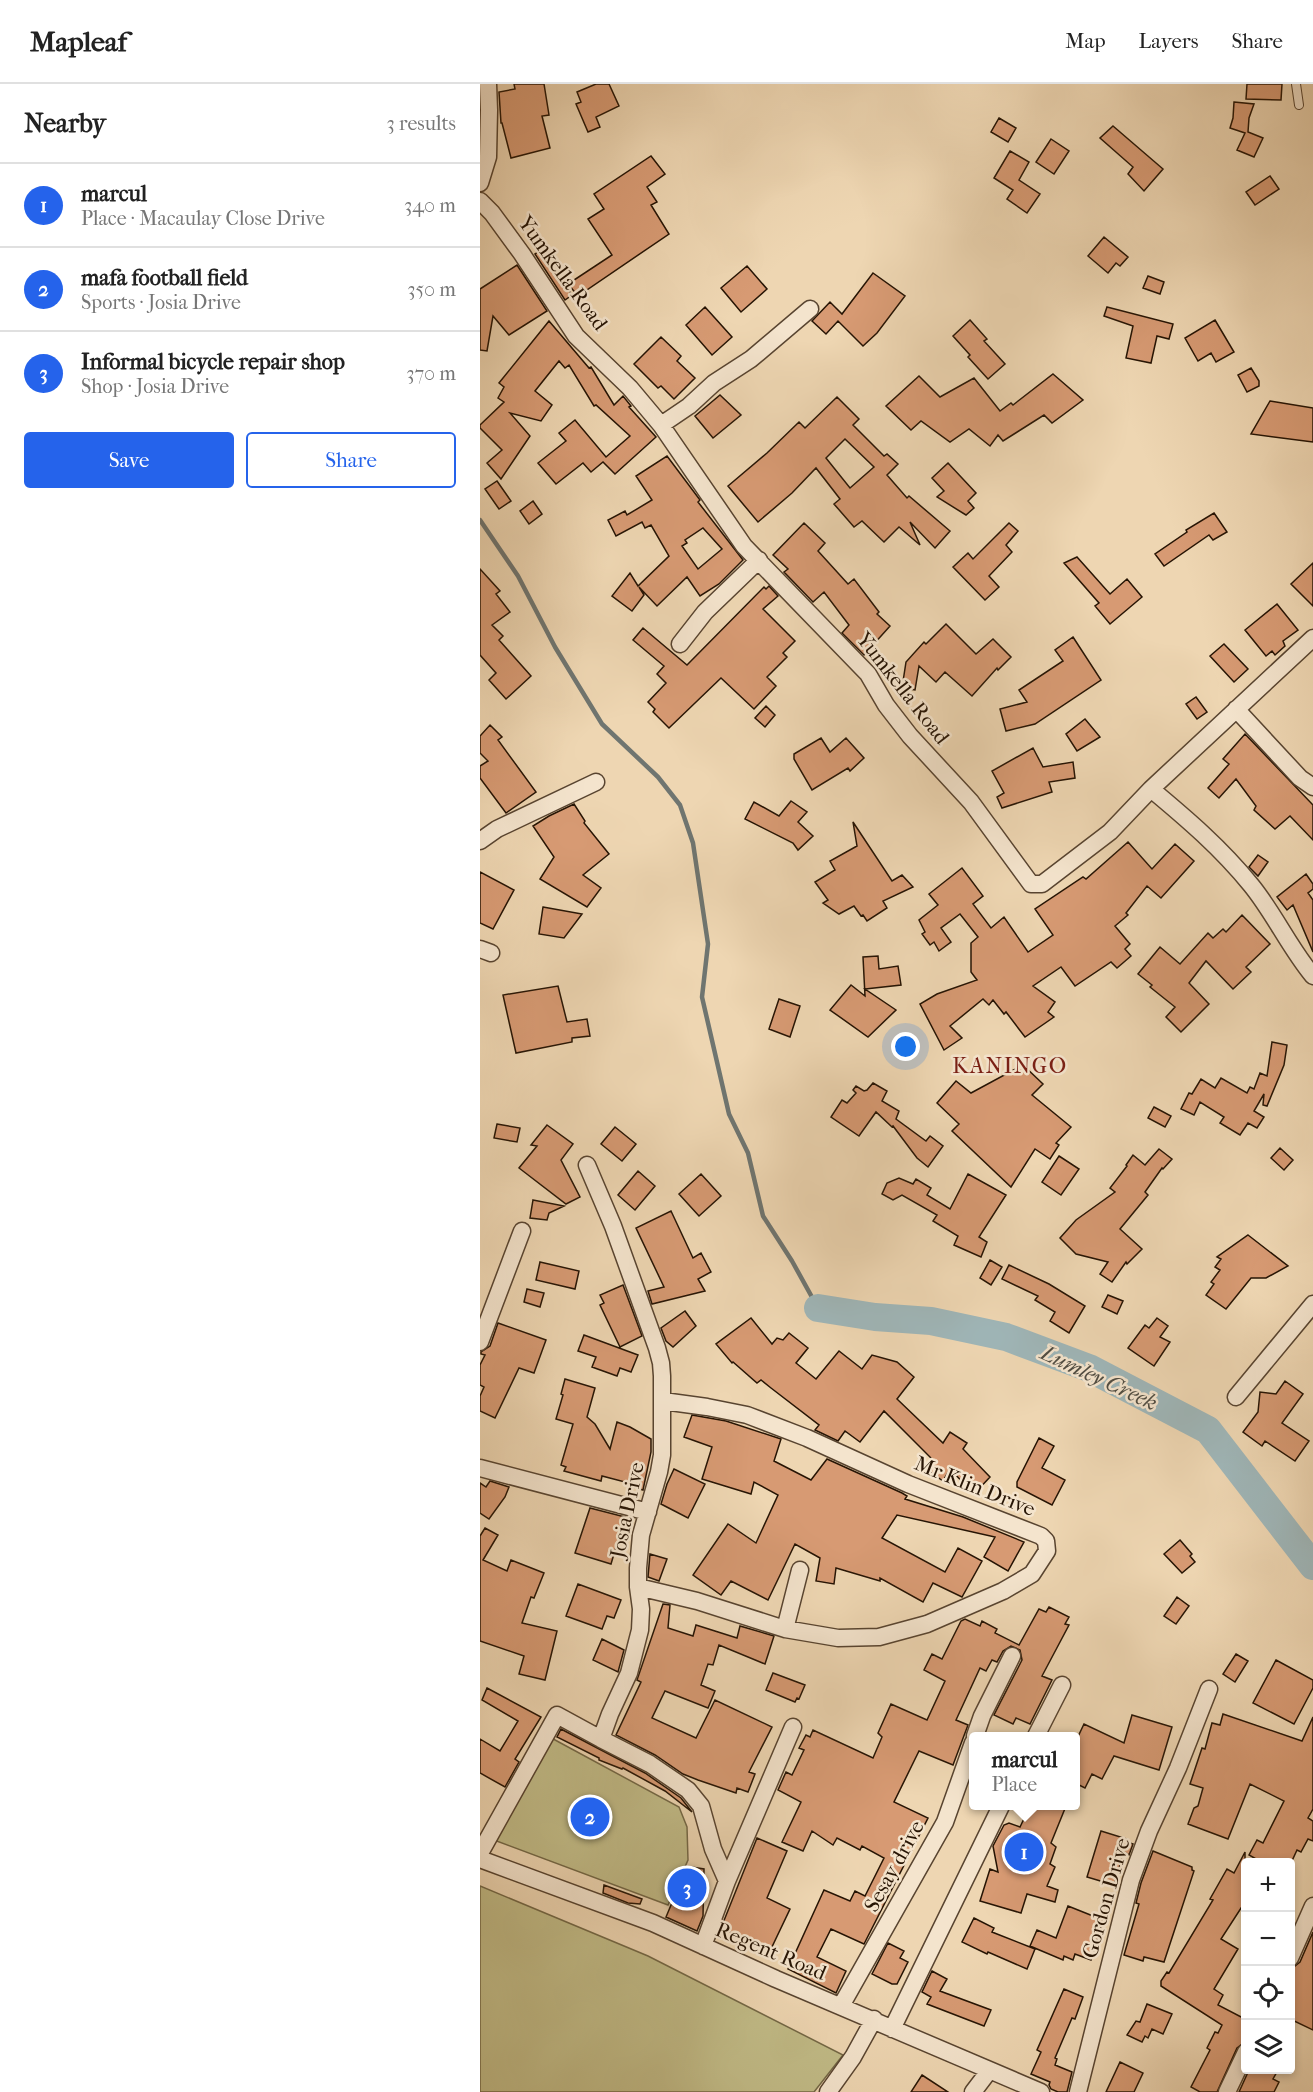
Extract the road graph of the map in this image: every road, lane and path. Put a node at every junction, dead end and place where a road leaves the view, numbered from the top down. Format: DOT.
graph roads {
  1 [pos="488,84"];
  2 [pos="1296,84"];
  3 [pos="1299,105"];
  4 [pos="480,183"];
  5 [pos="480,201"];
  6 [pos="810,309"];
  7 [pos="661,425"];
  8 [pos="759,560"];
  9 [pos="1313,638"];
  10 [pos="680,644"];
  11 [pos="1236,709"];
  12 [pos="596,782"];
  13 [pos="1313,787"];
  14 [pos="1151,789"];
  15 [pos="480,841"];
  16 [pos="1313,976"];
  17 [pos="587,1165"];
  18 [pos="522,1231"];
  19 [pos="1313,1304"];
  20 [pos="480,1342"];
  21 [pos="1236,1396"];
  22 [pos="663,1401"];
  23 [pos="480,1468"];
  24 [pos="648,1512"];
  25 [pos="800,1570"];
  26 [pos="638,1587"];
  27 [pos="785,1629"];
  28 [pos="1012,1656"];
  29 [pos="1062,1685"];
  30 [pos="1209,1689"];
  31 [pos="793,1727"];
  32 [pos="977,1732"];
  33 [pos="1038,1732"];
  34 [pos="601,1739"];
  35 [pos="969,1754"];
  36 [pos="999,1810"];
  37 [pos="480,1853"];
  38 [pos="480,1859"];
  39 [pos="727,1881"];
  40 [pos="1313,1906"];
  41 [pos="703,1946"];
  42 [pos="1295,1947"];
  43 [pos="841,2006"];
  44 [pos="873,2019"];
  45 [pos="892,2029"];
  46 [pos="1241,2061"];
  47 [pos="989,2071"];
  48 [pos="828,2092"];
  49 [pos="973,2092"];
  50 [pos="1041,2092"];
  51 [pos="1078,2092"];
  52 [pos="1227,2092"];
  1 -- 4 [label="street"];
  2 -- 3 [label="lane"];
  5 -- 7 [label="street, Yumkella Road"];
  6 -- 7 [label="street"];
  7 -- 8 [label="street, Yumkella Road"];
  8 -- 10 [label="street"];
  8 -- 14 [label="street, Yumkella Road"];
  9 -- 11 [label="street, Yumkella Road"];
  11 -- 13 [label="street"];
  11 -- 14 [label="street, Yumkella Road"];
  12 -- 15 [label="street"];
  14 -- 16 [label="street"];
  17 -- 22 [label="street, Josia Drive"];
  18 -- 20 [label="street"];
  19 -- 21 [label="street"];
  22 -- 24 [label="street, Josia Drive"];
  22 -- 27 [label="street, Mr Klin Drive"];
  23 -- 24 [label="street"];
  24 -- 26 [label="street, Josia Drive"];
  25 -- 27 [label="street"];
  26 -- 27 [label="street, Mr Klin Drive"];
  26 -- 34 [label="street, Josia Drive"];
  28 -- 32 [label="street"];
  29 -- 33 [label="street"];
  30 -- 51 [label="street, Gordon Drive"];
  31 -- 39 [label="street"];
  34 -- 37 [label="street"];
  34 -- 39 [label="street"];
  35 -- 43 [label="street, Sesay drive"];
  36 -- 45 [label="street"];
  38 -- 41 [label="street, Regent Road"];
  39 -- 41 [label="street"];
  40 -- 42 [label="street"];
  41 -- 43 [label="street, Regent Road"];
  43 -- 44 [label="street, Regent Road"];
  44 -- 45 [label="street, Regent Road"];
  44 -- 48 [label="street"];
  45 -- 47 [label="street, Regent Road"];
  46 -- 52 [label="street"];
  47 -- 49 [label="street"];
  47 -- 50 [label="street, Regent Road"];
}
